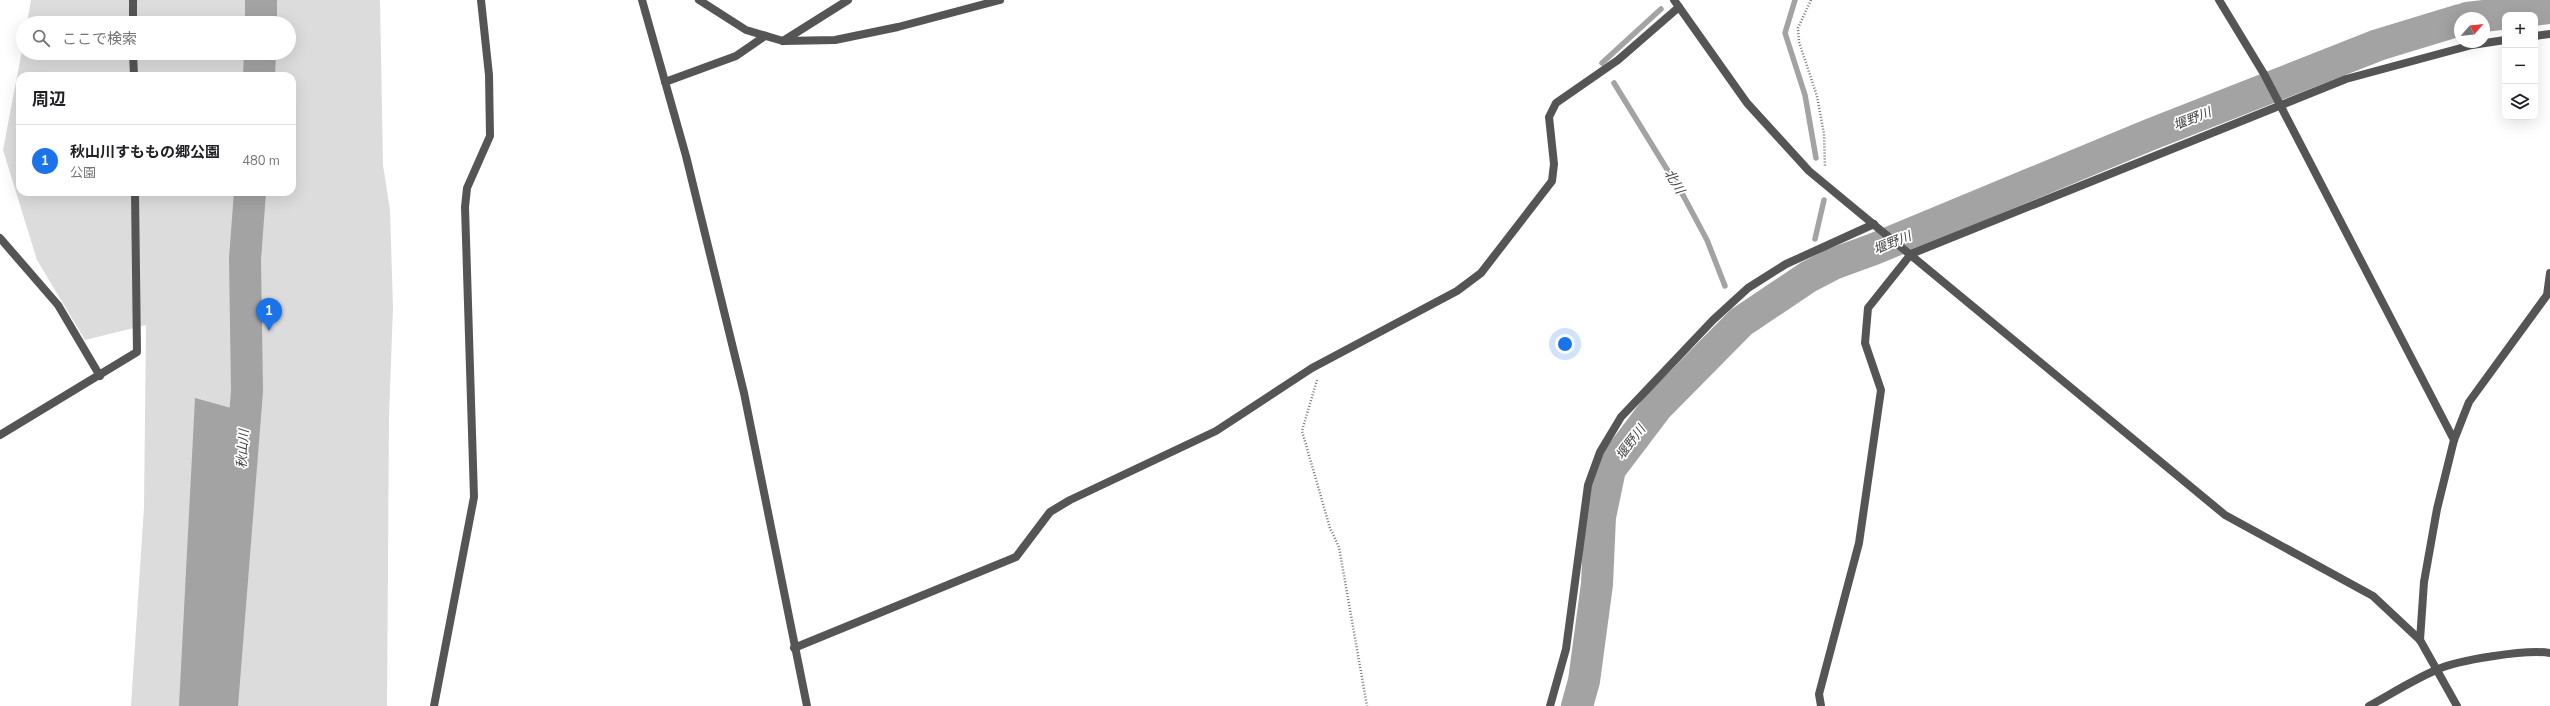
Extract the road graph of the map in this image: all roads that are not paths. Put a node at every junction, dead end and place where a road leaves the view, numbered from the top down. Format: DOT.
graph roads {
  1 [pos="133,0"];
  2 [pos="481,0"];
  3 [pos="642,0"];
  4 [pos="699,0"];
  5 [pos="848,0"];
  6 [pos="1000,0"];
  7 [pos="2219,0"];
  8 [pos="1676,3"];
  9 [pos="133,16"];
  10 [pos="2550,34"];
  11 [pos="764,36"];
  12 [pos="2538,36"];
  13 [pos="2502,40"];
  14 [pos="783,41"];
  15 [pos="133,60"];
  16 [pos="134,72"];
  17 [pos="665,82"];
  18 [pos="2280,104"];
  19 [pos="135,196"];
  20 [pos="1876,226"];
  21 [pos="0,238"];
  22 [pos="1908,252"];
  23 [pos="2550,273"];
  24 [pos="100,376"];
  25 [pos="0,435"];
  26 [pos="2454,440"];
  27 [pos="2420,640"];
  28 [pos="794,648"];
  29 [pos="2550,653"];
  30 [pos="2438,669"];
  31 [pos="434,706"];
  32 [pos="807,706"];
  33 [pos="1550,706"];
  34 [pos="1821,706"];
  35 [pos="2369,706"];
  36 [pos="2457,706"];
  1 -- 9 [label="street"];
  2 -- 31 [label="street"];
  3 -- 17 [label="street"];
  4 -- 11 [label="street"];
  5 -- 14 [label="street"];
  6 -- 14 [label="street"];
  7 -- 18 [label="street"];
  8 -- 20 [label="street"];
  8 -- 28 [label="street"];
  10 -- 12 [label="street"];
  11 -- 14 [label="street"];
  11 -- 17 [label="street"];
  13 -- 18 [label="street"];
  15 -- 16 [label="street"];
  17 -- 28 [label="street"];
  18 -- 22 [label="street"];
  18 -- 26 [label="street"];
  19 -- 24 [label="street"];
  20 -- 22 [label="street"];
  20 -- 33 [label="street"];
  21 -- 24 [label="street"];
  22 -- 27 [label="street"];
  22 -- 34 [label="street"];
  23 -- 26 [label="street"];
  24 -- 25 [label="street"];
  26 -- 27 [label="street"];
  27 -- 30 [label="street"];
  28 -- 32 [label="street"];
  29 -- 30 [label="street"];
  30 -- 35 [label="street"];
  30 -- 36 [label="street"];
}
